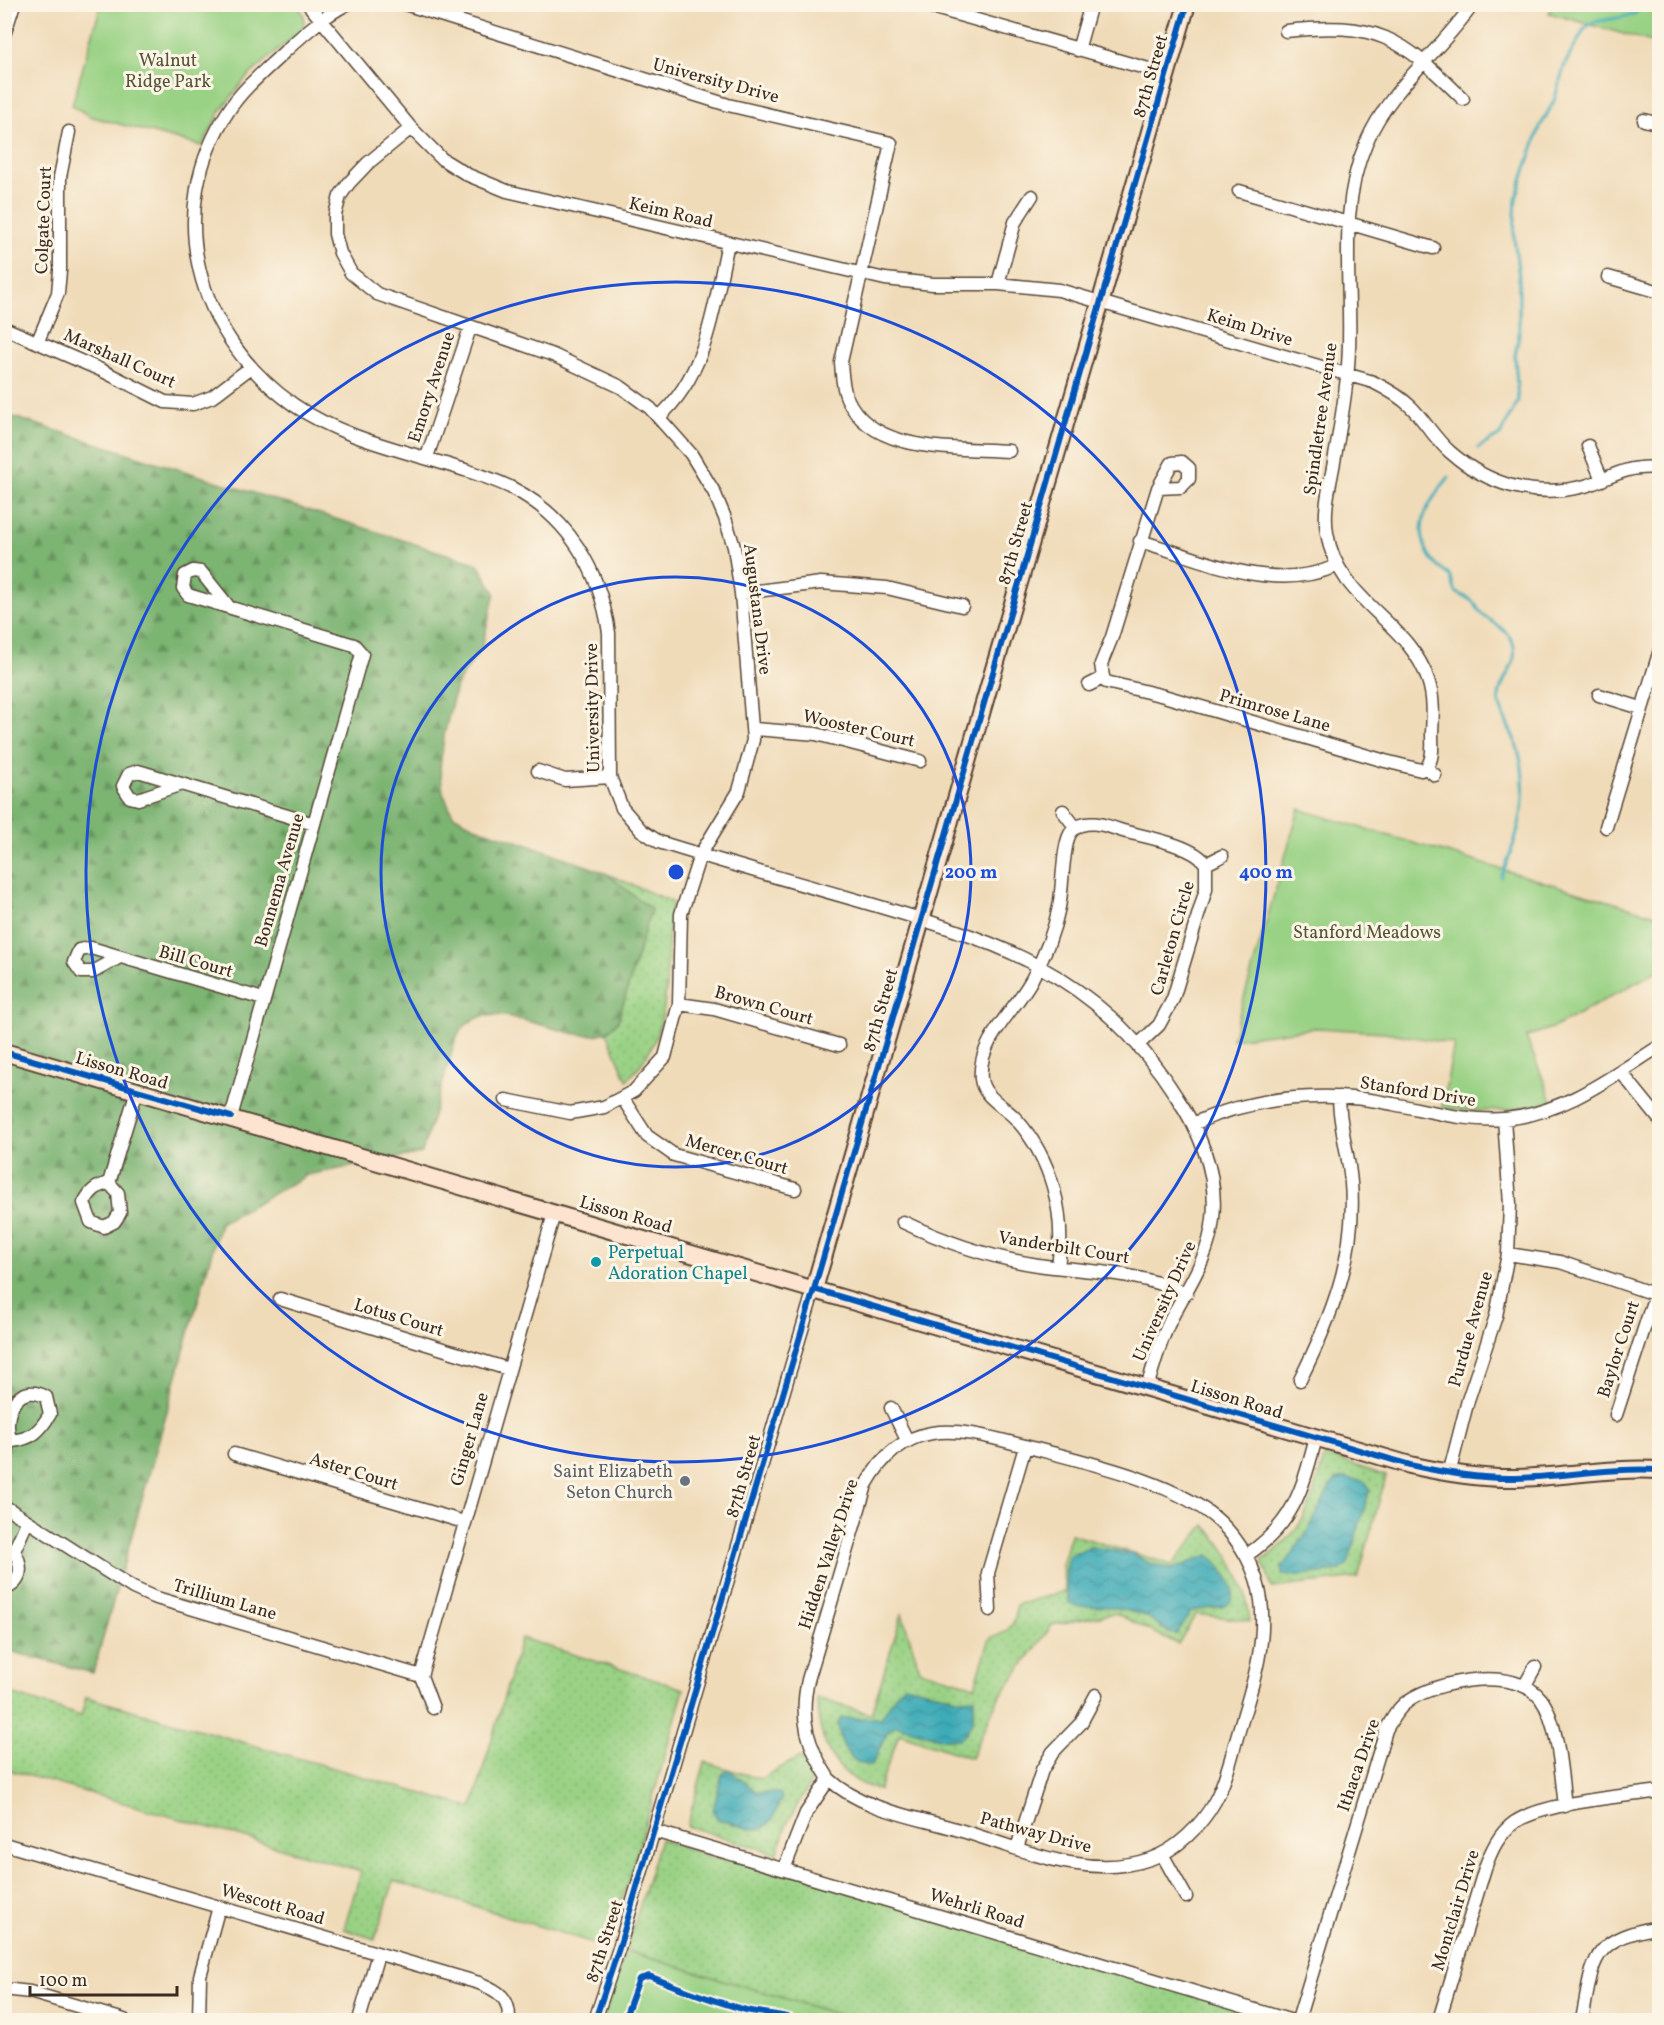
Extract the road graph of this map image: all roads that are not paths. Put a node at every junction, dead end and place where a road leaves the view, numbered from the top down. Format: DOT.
graph roads {
  1 [pos="14,4"];
  2 [pos="308,4"];
  3 [pos="347,4"];
  4 [pos="405,4"];
  5 [pos="921,4"];
  6 [pos="1091,4"];
  7 [pos="1187,4"];
  8 [pos="1473,4"];
  9 [pos="322,21"];
  10 [pos="1286,31"];
  11 [pos="4,35"];
  12 [pos="1078,50"];
  13 [pos="1425,61"];
  14 [pos="1166,74"];
  15 [pos="1463,99"];
  16 [pos="1644,120"];
  17 [pos="1659,124"];
  18 [pos="411,128"];
  19 [pos="69,132"];
  20 [pos="1239,190"];
  21 [pos="1032,196"];
  22 [pos="1348,222"];
  23 [pos="728,243"];
  24 [pos="1433,248"];
  25 [pos="859,274"];
  26 [pos="1608,277"];
  27 [pos="998,284"];
  28 [pos="1659,292"];
  29 [pos="1100,302"];
  30 [pos="4,328"];
  31 [pos="470,328"];
  32 [pos="38,341"];
  33 [pos="250,368"];
  34 [pos="1347,375"];
  35 [pos="659,417"];
  36 [pos="1588,446"];
  37 [pos="1009,451"];
  38 [pos="427,457"];
  39 [pos="1659,467"];
  40 [pos="1602,480"];
  41 [pos="1158,488"];
  42 [pos="1140,541"];
  43 [pos="1336,566"];
  44 [pos="741,593"];
  45 [pos="962,606"];
  46 [pos="229,607"];
  47 [pos="1659,650"];
  48 [pos="1103,678"];
  49 [pos="1089,685"];
  50 [pos="1599,695"];
  51 [pos="1641,708"];
  52 [pos="754,729"];
  53 [pos="920,761"];
  54 [pos="538,771"];
  55 [pos="1431,772"];
  56 [pos="610,777"];
  57 [pos="179,785"];
  58 [pos="1063,812"];
  59 [pos="314,824"];
  60 [pos="1076,828"];
  61 [pos="1606,828"];
  62 [pos="700,855"];
  63 [pos="1222,856"];
  64 [pos="1206,864"];
  65 [pos="922,919"];
  66 [pos="120,957"];
  67 [pos="1039,966"];
  68 [pos="263,999"];
  69 [pos="679,1004"];
  70 [pos="839,1045"];
  71 [pos="1138,1046"];
  72 [pos="1659,1046"];
  73 [pos="4,1052"];
  74 [pos="1621,1072"];
  75 [pos="137,1090"];
  76 [pos="1339,1097"];
  77 [pos="623,1099"];
  78 [pos="506,1100"];
  79 [pos="231,1117"];
  80 [pos="1504,1119"];
  81 [pos="1659,1120"];
  82 [pos="1193,1124"];
  83 [pos="109,1183"];
  84 [pos="795,1189"];
  85 [pos="554,1214"];
  86 [pos="903,1222"];
  87 [pos="1508,1254"];
  88 [pos="1058,1267"];
  89 [pos="814,1288"];
  90 [pos="1186,1294"];
  91 [pos="1657,1295"];
  92 [pos="280,1299"];
  93 [pos="508,1369"];
  94 [pos="1300,1380"];
  95 [pos="1147,1388"];
  96 [pos="891,1408"];
  97 [pos="1616,1414"];
  98 [pos="1316,1438"];
  99 [pos="907,1440"];
  100 [pos="1025,1447"];
  101 [pos="234,1454"];
  102 [pos="1659,1470"];
  103 [pos="1449,1474"];
  104 [pos="4,1506"];
  105 [pos="27,1522"];
  106 [pos="464,1522"];
  107 [pos="9,1550"];
  108 [pos="1247,1555"];
  109 [pos="4,1589"];
  110 [pos="990,1610"];
  111 [pos="1535,1667"];
  112 [pos="421,1676"];
  113 [pos="1525,1685"];
  114 [pos="1096,1695"];
  115 [pos="433,1707"];
  116 [pos="829,1779"];
  117 [pos="1659,1791"];
  118 [pos="1565,1806"];
  119 [pos="654,1831"];
  120 [pos="4,1844"];
  121 [pos="1017,1848"];
  122 [pos="1162,1854"];
  123 [pos="784,1869"];
  124 [pos="1186,1897"];
  125 [pos="219,1907"];
  126 [pos="1659,1928"];
  127 [pos="378,1954"];
  128 [pos="4,1989"];
  129 [pos="124,2020"];
  130 [pos="199,2020"];
  131 [pos="359,2020"];
  132 [pos="509,2020"];
  133 [pos="595,2020"];
  134 [pos="1290,2020"];
  135 [pos="1298,2020"];
  136 [pos="1439,2020"];
  137 [pos="1582,2020"];
  1 -- 11 [label="street"];
  2 -- 9 [label="street, Keim Road"];
  3 -- 9 [label="street, University Drive"];
  4 -- 25 [label="street, University Drive"];
  5 -- 12 [label="street"];
  6 -- 12 [label="street"];
  7 -- 14 [label="street, 87th Street"];
  8 -- 13 [label="street, Spindletree Avenue"];
  9 -- 18 [label="street, Keim Road"];
  9 -- 33 [label="street, University Drive"];
  10 -- 13 [label="street"];
  12 -- 14 [label="street"];
  13 -- 15 [label="street"];
  13 -- 22 [label="street, Spindletree Avenue"];
  14 -- 29 [label="street, 87th Street"];
  16 -- 17 [label="street"];
  18 -- 23 [label="street, Keim Road"];
  18 -- 31 [label="street, Augustana Drive"];
  19 -- 32 [label="street, Colgate Court"];
  20 -- 22 [label="street"];
  21 -- 27 [label="street"];
  22 -- 24 [label="street"];
  22 -- 34 [label="street, Spindletree Avenue"];
  23 -- 25 [label="street, Keim Road"];
  23 -- 35 [label="street"];
  25 -- 27 [label="street, Keim Road"];
  25 -- 37 [label="street"];
  26 -- 28 [label="street"];
  27 -- 29 [label="street, Keim Road"];
  29 -- 34 [label="street, Keim Drive"];
  29 -- 65 [label="street, 87th Street"];
  30 -- 32 [label="street, Marshall Court"];
  31 -- 35 [label="street, Augustana Drive"];
  31 -- 38 [label="street, Emory Avenue"];
  32 -- 33 [label="street, Marshall Court"];
  33 -- 38 [label="street, University Drive"];
  34 -- 40 [label="street, Keim Drive"];
  34 -- 43 [label="street, Spindletree Avenue"];
  35 -- 44 [label="street, Augustana Drive"];
  36 -- 40 [label="street"];
  38 -- 56 [label="street, University Drive"];
  39 -- 40 [label="street, Keim Drive"];
  41 -- 42 [label="street"];
  42 -- 43 [label="street"];
  42 -- 48 [label="street"];
  43 -- 55 [label="street, Spindletree Avenue"];
  44 -- 45 [label="street"];
  44 -- 52 [label="street, Augustana Drive"];
  46 -- 59 [label="street, Bonnema Avenue"];
  47 -- 51 [label="street"];
  48 -- 49 [label="street"];
  48 -- 55 [label="street, Primrose Lane"];
  50 -- 51 [label="street"];
  51 -- 61 [label="street"];
  52 -- 53 [label="street, Wooster Court"];
  52 -- 62 [label="street, Augustana Drive"];
  54 -- 56 [label="street"];
  56 -- 62 [label="street, University Drive"];
  57 -- 59 [label="street"];
  58 -- 60 [label="street"];
  59 -- 68 [label="street, Bonnema Avenue"];
  60 -- 64 [label="street, Carleton Circle"];
  60 -- 67 [label="street"];
  62 -- 65 [label="street, University Drive"];
  62 -- 69 [label="street, Augustana Drive"];
  63 -- 64 [label="street, Carleton Circle"];
  64 -- 71 [label="street, Carleton Circle"];
  65 -- 67 [label="street, University Drive"];
  65 -- 89 [label="street, 87th Street"];
  66 -- 68 [label="street, Bill Court"];
  67 -- 71 [label="street, University Drive"];
  67 -- 88 [label="street"];
  68 -- 79 [label="street, Bonnema Avenue"];
  69 -- 70 [label="street, Brown Court"];
  69 -- 77 [label="street, Augustana Drive"];
  71 -- 82 [label="street, University Drive"];
  72 -- 74 [label="street, Stanford Drive"];
  73 -- 75 [label="street, Lisson Road"];
  74 -- 80 [label="street, Stanford Drive"];
  74 -- 81 [label="street"];
  75 -- 79 [label="street, Lisson Road"];
  75 -- 83 [label="street"];
  76 -- 80 [label="street, Stanford Drive"];
  76 -- 82 [label="street, Stanford Drive"];
  76 -- 94 [label="street"];
  77 -- 78 [label="street"];
  77 -- 84 [label="street, Mercer Court"];
  79 -- 85 [label="street, Lisson Road"];
  80 -- 87 [label="street, Purdue Avenue"];
  82 -- 90 [label="street, University Drive"];
  85 -- 89 [label="street, Lisson Road"];
  85 -- 93 [label="street, Ginger Lane"];
  86 -- 88 [label="street, Vanderbilt Court"];
  87 -- 91 [label="street"];
  87 -- 103 [label="street, Purdue Avenue"];
  88 -- 90 [label="street, Vanderbilt Court"];
  89 -- 95 [label="street, Lisson Road"];
  89 -- 119 [label="street, 87th Street"];
  90 -- 95 [label="street, University Drive"];
  91 -- 97 [label="street, Baylor Court"];
  92 -- 93 [label="street, Lotus Court"];
  93 -- 106 [label="street, Ginger Lane"];
  95 -- 98 [label="street, Lisson Road"];
  96 -- 99 [label="street"];
  98 -- 103 [label="street, Lisson Road"];
  98 -- 108 [label="street"];
  99 -- 100 [label="street, Hidden Valley Drive"];
  99 -- 116 [label="street, Hidden Valley Drive"];
  100 -- 108 [label="street, Hidden Valley Drive"];
  100 -- 110 [label="street"];
  101 -- 106 [label="street, Aster Court"];
  102 -- 103 [label="street, Lisson Road"];
  104 -- 105 [label="street, Trillium Lane"];
  105 -- 107 [label="street"];
  105 -- 112 [label="street, Trillium Lane"];
  106 -- 112 [label="street, Ginger Lane"];
  107 -- 109 [label="street"];
  108 -- 122 [label="street, Pathway Drive"];
  111 -- 113 [label="street"];
  112 -- 115 [label="street"];
  113 -- 118 [label="street"];
  113 -- 135 [label="street, Ithaca Drive"];
  114 -- 121 [label="street"];
  116 -- 121 [label="street, Pathway Drive"];
  116 -- 123 [label="street"];
  117 -- 118 [label="street, Montclair Drive"];
  118 -- 136 [label="street, Montclair Drive"];
  119 -- 123 [label="street, Wehrli Road"];
  119 -- 133 [label="street, 87th Street"];
  120 -- 125 [label="street, Wescott Road"];
  121 -- 122 [label="street, Pathway Drive"];
  122 -- 124 [label="street"];
  123 -- 134 [label="street, Wehrli Road"];
  125 -- 127 [label="street, Wescott Road"];
  125 -- 130 [label="street"];
  126 -- 137 [label="street"];
  127 -- 131 [label="street"];
  127 -- 132 [label="street, Wescott Road"];
  128 -- 129 [label="street"];
}
